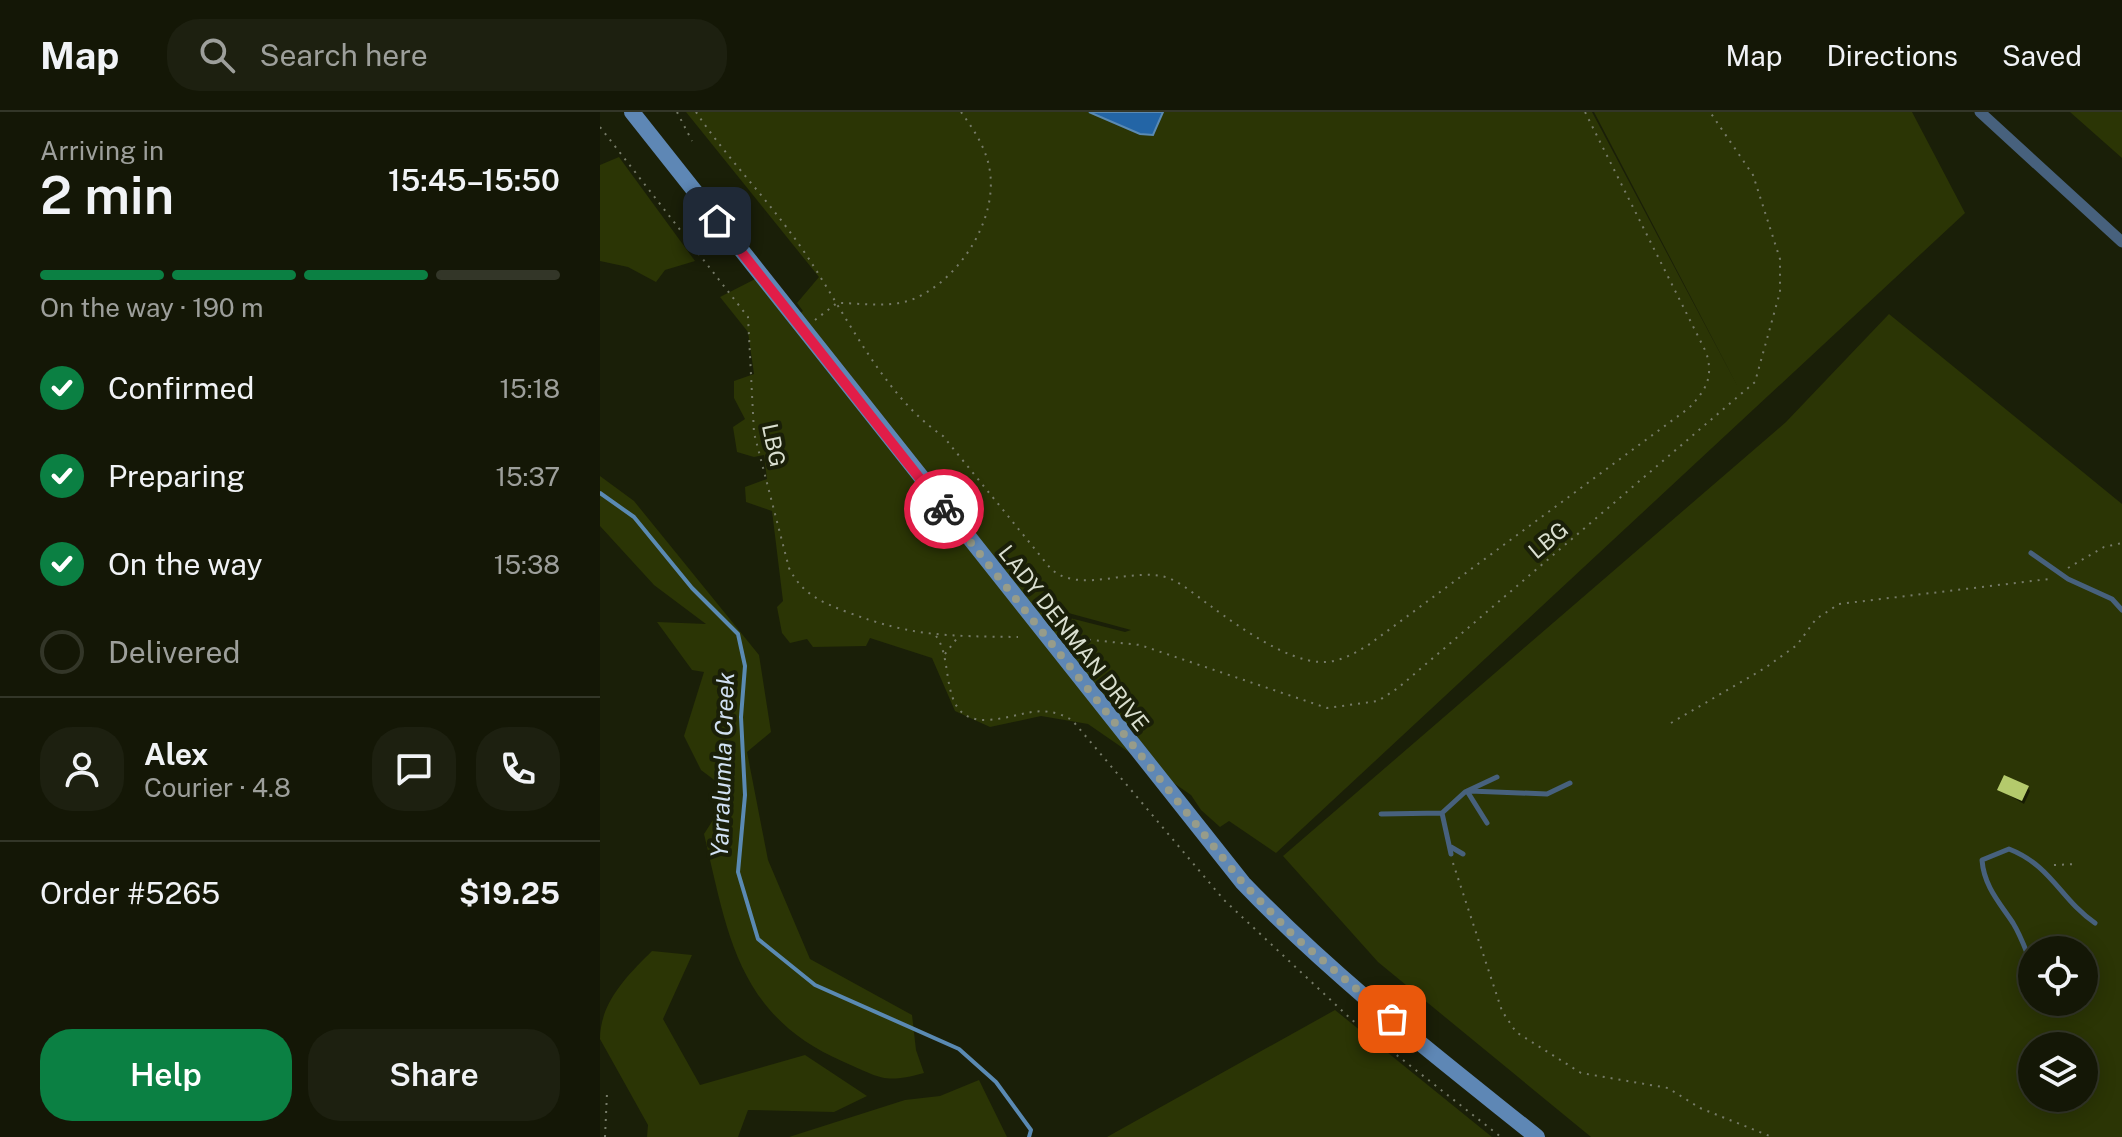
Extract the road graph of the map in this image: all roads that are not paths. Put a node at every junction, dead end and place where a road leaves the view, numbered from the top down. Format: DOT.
graph roads {
  1 [pos="632,112"];
  2 [pos="1980,112"];
  3 [pos="2122,242"];
  4 [pos="2031,553"];
  5 [pos="2122,610"];
  6 [pos="1497,777"];
  7 [pos="1570,783"];
  8 [pos="1467,791"];
  9 [pos="1442,813"];
  10 [pos="1381,814"];
  11 [pos="1487,823"];
  12 [pos="1450,846"];
  13 [pos="1451,854"];
  14 [pos="1463,854"];
  15 [pos="2095,923"];
  16 [pos="2019,936"];
  17 [pos="1518,1131"];
  18 [pos="1537,1137"];
  1 -- 17 [label="street, LADY DENMAN DRIVE"];
  2 -- 3 [label="street"];
  4 -- 5 [label="lane"];
  6 -- 8 [label="lane"];
  7 -- 8 [label="lane"];
  8 -- 9 [label="lane"];
  8 -- 11 [label="lane"];
  9 -- 10 [label="lane"];
  9 -- 12 [label="lane"];
  12 -- 13 [label="lane"];
  12 -- 14 [label="lane"];
  15 -- 16 [label="lane"];
  17 -- 18 [label="street, LADY DENMAN DRIVE"];
}
